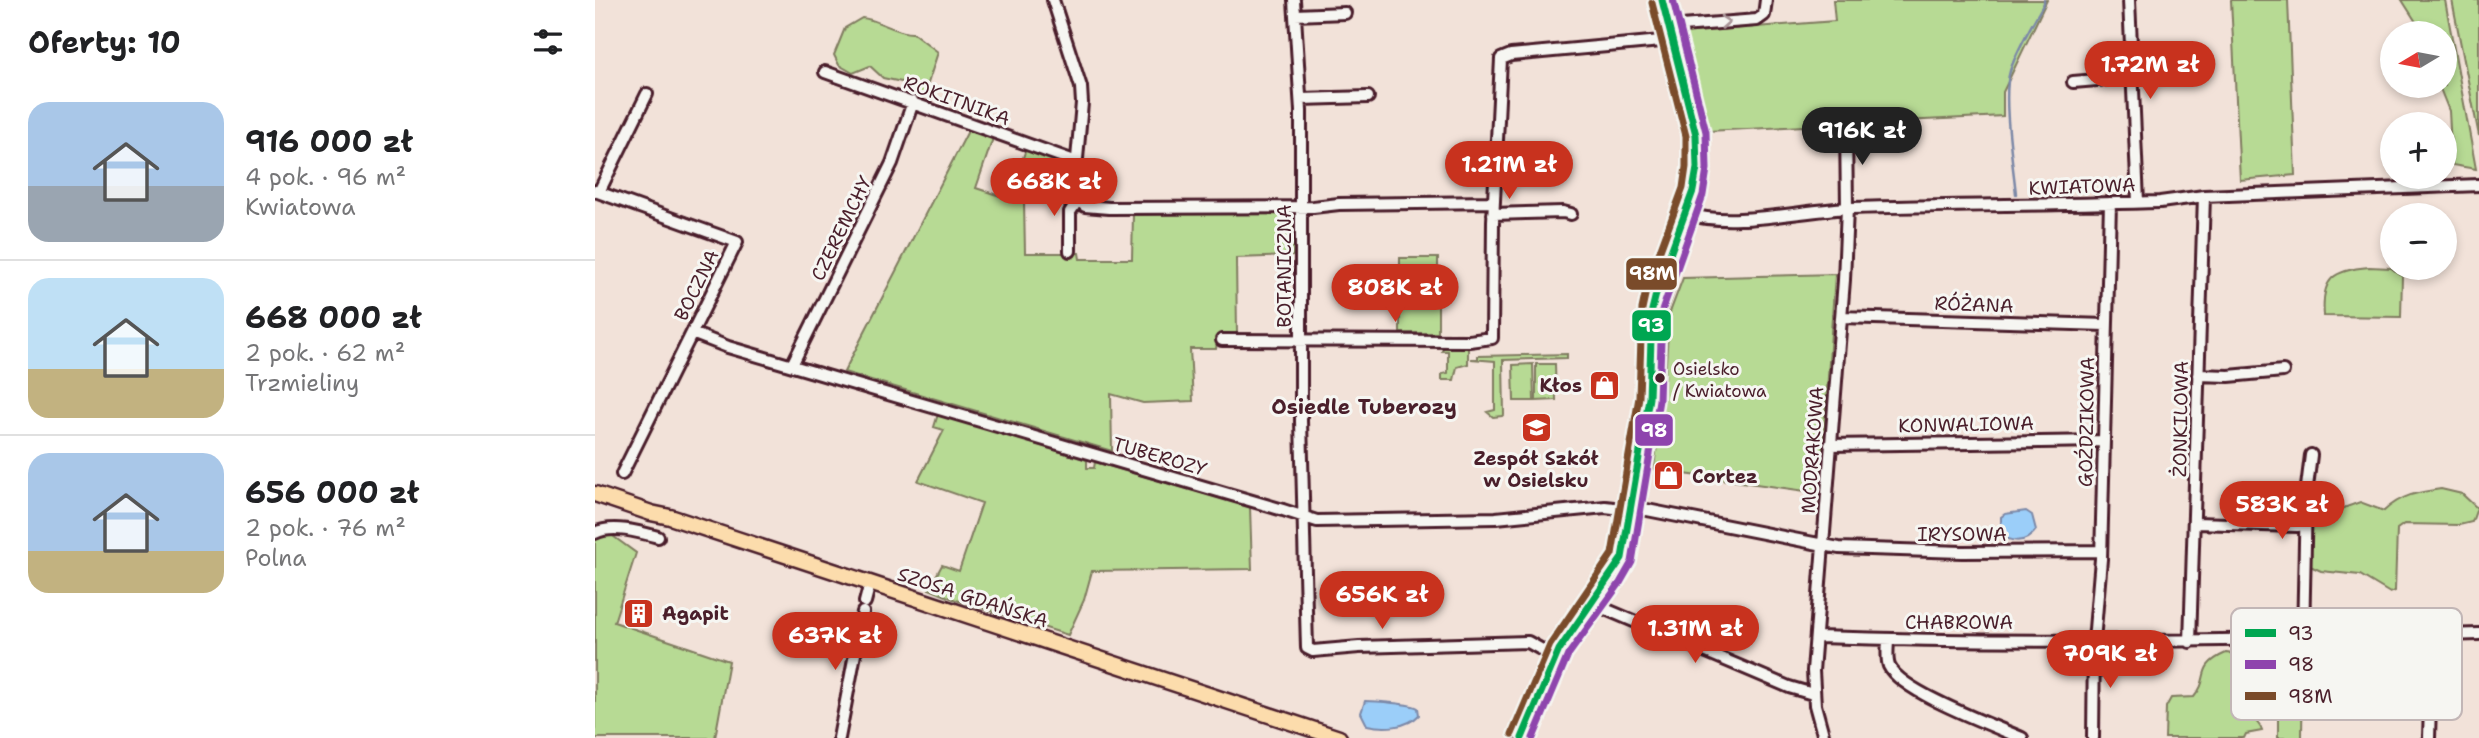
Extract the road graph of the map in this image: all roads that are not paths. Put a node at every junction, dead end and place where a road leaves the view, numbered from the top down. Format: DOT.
graph roads {
  1 [pos="1053,0"];
  2 [pos="1294,0"];
  3 [pos="1662,0"];
  4 [pos="1766,0"];
  5 [pos="2129,0"];
  6 [pos="1345,13"];
  7 [pos="1295,15"];
  8 [pos="1669,27"];
  9 [pos="1672,40"];
  10 [pos="825,72"];
  11 [pos="2133,77"];
  12 [pos="2073,82"];
  13 [pos="647,94"];
  14 [pos="1368,97"];
  15 [pos="1301,99"];
  16 [pos="913,102"];
  17 [pos="1846,127"];
  18 [pos="1077,162"];
  19 [pos="2479,185"];
  20 [pos="597,191"];
  21 [pos="2204,196"];
  22 [pos="2138,202"];
  23 [pos="1081,203"];
  24 [pos="2110,203"];
  25 [pos="1301,207"];
  26 [pos="1493,208"];
  27 [pos="1847,208"];
  28 [pos="1571,214"];
  29 [pos="1686,214"];
  30 [pos="1070,251"];
  31 [pos="1841,317"];
  32 [pos="2106,325"];
  33 [pos="692,333"];
  34 [pos="1222,340"];
  35 [pos="1301,340"];
  36 [pos="792,365"];
  37 [pos="2283,371"];
  38 [pos="2198,375"];
  39 [pos="2103,441"];
  40 [pos="1830,444"];
  41 [pos="2311,455"];
  42 [pos="622,474"];
  43 [pos="2302,478"];
  44 [pos="595,494"];
  45 [pos="1631,509"];
  46 [pos="1303,517"];
  47 [pos="2195,523"];
  48 [pos="595,533"];
  49 [pos="658,537"];
  50 [pos="1823,545"];
  51 [pos="2101,551"];
  52 [pos="870,583"];
  53 [pos="1591,603"];
  54 [pos="2304,608"];
  55 [pos="1817,637"];
  56 [pos="1888,639"];
  57 [pos="2094,641"];
  58 [pos="2231,641"];
  59 [pos="2190,642"];
  60 [pos="1555,657"];
  61 [pos="1814,694"];
  62 [pos="2430,720"];
  63 [pos="839,738"];
  64 [pos="1339,738"];
  65 [pos="1521,738"];
  66 [pos="1824,738"];
  67 [pos="2022,738"];
  68 [pos="2092,738"];
  69 [pos="2429,738"];
  1 -- 18 [label="street"];
  2 -- 7 [label="street, BOTANICZNA"];
  3 -- 8 [label="street"];
  8 -- 4 [label="street, one-way"];
  5 -- 11 [label="street"];
  6 -- 7 [label="street"];
  7 -- 15 [label="street, BOTANICZNA"];
  8 -- 9 [label="street"];
  9 -- 26 [label="street"];
  9 -- 29 [label="street"];
  10 -- 16 [label="street, ROKITNIKA"];
  11 -- 12 [label="street"];
  11 -- 22 [label="street"];
  13 -- 20 [label="street, BOCZNA"];
  14 -- 15 [label="street"];
  15 -- 25 [label="street, BOTANICZNA"];
  16 -- 18 [label="street, ROKITNIKA"];
  16 -- 36 [label="street, CZEREMCHY"];
  17 -- 27 [label="street, MODRAKOWA"];
  18 -- 23 [label="street"];
  19 -- 21 [label="street, KWIATOWA"];
  20 -- 33 [label="street, BOCZNA"];
  21 -- 22 [label="street, KWIATOWA"];
  21 -- 38 [label="street, ŻONKILOWA"];
  22 -- 24 [label="street, KWIATOWA"];
  23 -- 25 [label="street"];
  23 -- 30 [label="street"];
  24 -- 27 [label="street, KWIATOWA"];
  24 -- 32 [label="street, GOŹDZIKOWA"];
  25 -- 26 [label="street"];
  25 -- 35 [label="street, BOTANICZNA"];
  26 -- 28 [label="street"];
  26 -- 35 [label="street"];
  27 -- 29 [label="street, KWIATOWA"];
  27 -- 31 [label="street, MODRAKOWA"];
  29 -- 45 [label="street"];
  31 -- 32 [label="street, RÓŻANA"];
  31 -- 40 [label="street, MODRAKOWA"];
  32 -- 39 [label="street, GOŹDZIKOWA"];
  33 -- 36 [label="street, TUBEROZY"];
  33 -- 42 [label="street, BOCZNA"];
  34 -- 35 [label="street"];
  35 -- 46 [label="street, BOTANICZNA"];
  36 -- 46 [label="street, TUBEROZY"];
  37 -- 38 [label="street"];
  38 -- 47 [label="street, ŻONKILOWA"];
  39 -- 40 [label="street, KONWALIOWA"];
  39 -- 51 [label="street, GOŹDZIKOWA"];
  40 -- 50 [label="street, MODRAKOWA"];
  41 -- 54 [label="street"];
  43 -- 47 [label="street"];
  44 -- 52 [label="main road, SZOSA GDAŃSKA"];
  45 -- 46 [label="street, TUBEROZY"];
  45 -- 50 [label="street, IRYSOWA"];
  45 -- 53 [label="street"];
  46 -- 60 [label="street, BOTANICZNA"];
  47 -- 59 [label="street, ŻONKILOWA"];
  48 -- 49 [label="street"];
  50 -- 51 [label="street, IRYSOWA"];
  50 -- 55 [label="street, MODRAKOWA"];
  51 -- 57 [label="street, GOŹDZIKOWA"];
  52 -- 63 [label="street"];
  52 -- 64 [label="main road, SZOSA GDAŃSKA"];
  53 -- 60 [label="street"];
  53 -- 61 [label="street"];
  55 -- 56 [label="street, CHABROWA"];
  55 -- 61 [label="street, MODRAKOWA"];
  56 -- 57 [label="street, CHABROWA"];
  56 -- 67 [label="street"];
  57 -- 59 [label="street, CHABROWA"];
  57 -- 68 [label="street, GOŹDZIKOWA"];
  58 -- 59 [label="street, CHABROWA"];
  60 -- 65 [label="street"];
  61 -- 66 [label="street, MODRAKOWA"];
  62 -- 69 [label="street"];
}
